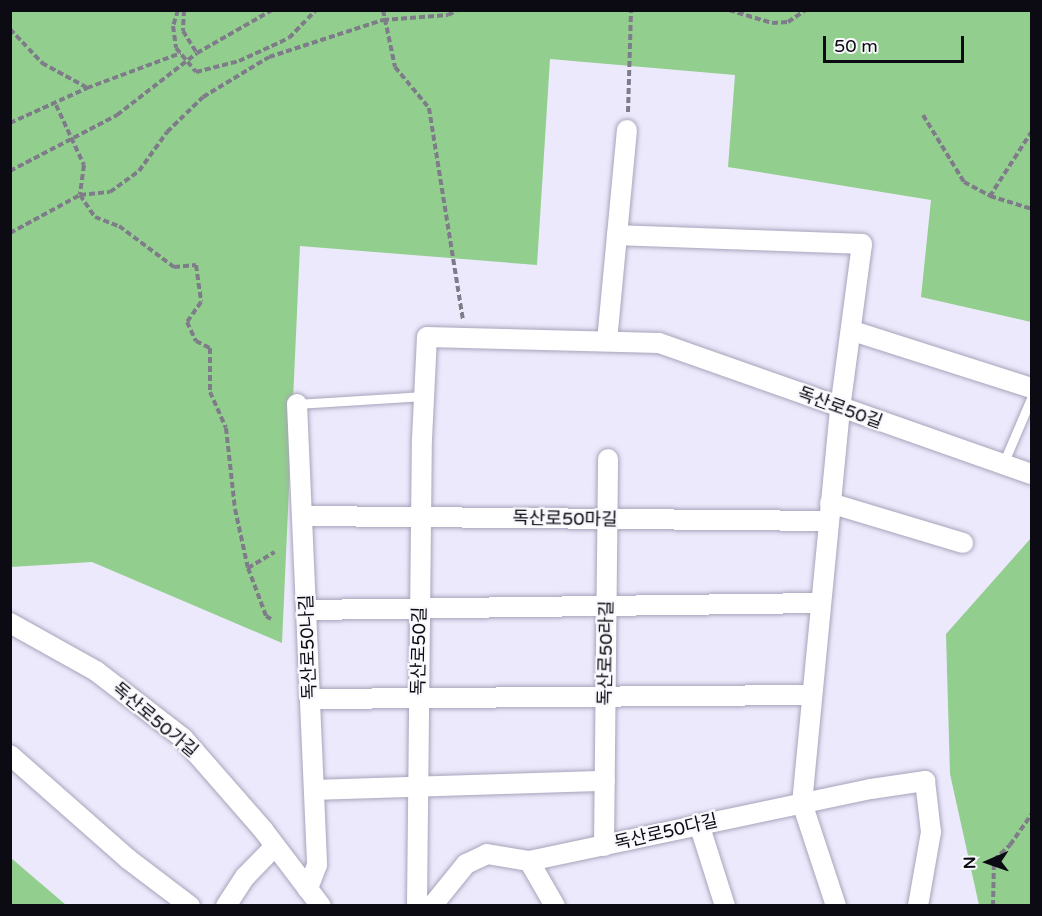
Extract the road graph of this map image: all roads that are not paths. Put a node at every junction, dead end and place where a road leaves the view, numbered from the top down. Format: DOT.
graph roads {
  1 [pos="627,130"];
  2 [pos="617,235"];
  3 [pos="853,331"];
  4 [pos="607,342"];
  5 [pos="1032,388"];
  6 [pos="424,396"];
  7 [pos="1032,396"];
  8 [pos="297,404"];
  9 [pos="840,409"];
  10 [pos="608,459"];
  11 [pos="1003,464"];
  12 [pos="1032,474"];
  13 [pos="829,512"];
  14 [pos="302,516"];
  15 [pos="420,517"];
  16 [pos="607,519"];
  17 [pos="963,543"];
  18 [pos="821,603"];
  19 [pos="606,606"];
  20 [pos="420,608"];
  21 [pos="306,610"];
  22 [pos="10,623"];
  23 [pos="812,695"];
  24 [pos="605,697"];
  25 [pos="419,698"];
  26 [pos="310,699"];
  27 [pos="10,755"];
  28 [pos="604,781"];
  29 [pos="418,786"];
  30 [pos="314,790"];
  31 [pos="802,803"];
  32 [pos="699,824"];
  33 [pos="275,846"];
  34 [pos="604,846"];
  35 [pos="529,861"];
  36 [pos="308,889"];
  37 [pos="190,906"];
  38 [pos="226,906"];
  39 [pos="321,906"];
  40 [pos="417,906"];
  41 [pos="432,906"];
  42 [pos="555,906"];
  43 [pos="725,906"];
  44 [pos="836,906"];
  45 [pos="918,906"];
  1 -- 2 [label="street"];
  2 -- 3 [label="street"];
  2 -- 4 [label="street"];
  3 -- 5 [label="street"];
  3 -- 9 [label="street"];
  4 -- 6 [label="street, 독산로50길"];
  4 -- 9 [label="street, 독산로50길"];
  6 -- 8 [label="lane"];
  6 -- 15 [label="street, 독산로50길"];
  7 -- 11 [label="lane"];
  8 -- 14 [label="street, 독산로50나길"];
  9 -- 11 [label="street, 독산로50길"];
  9 -- 13 [label="street"];
  10 -- 16 [label="street, 독산로50라길"];
  11 -- 12 [label="street, 독산로50길"];
  13 -- 16 [label="street, 독산로50마길"];
  13 -- 17 [label="street, 독산로50마길"];
  13 -- 18 [label="street"];
  14 -- 15 [label="street, 독산로50마길"];
  14 -- 21 [label="street, 독산로50나길"];
  15 -- 16 [label="street, 독산로50마길"];
  15 -- 20 [label="street, 독산로50길"];
  16 -- 19 [label="street, 독산로50라길"];
  18 -- 19 [label="street"];
  18 -- 23 [label="street"];
  19 -- 20 [label="street"];
  19 -- 24 [label="street, 독산로50라길"];
  20 -- 21 [label="street"];
  20 -- 25 [label="street, 독산로50길"];
  21 -- 26 [label="street, 독산로50나길"];
  22 -- 33 [label="street, 독산로50가길"];
  23 -- 24 [label="street"];
  23 -- 31 [label="street"];
  24 -- 25 [label="street"];
  24 -- 28 [label="street, 독산로50라길"];
  25 -- 26 [label="street"];
  25 -- 29 [label="street, 독산로50길"];
  26 -- 30 [label="street, 독산로50나길"];
  27 -- 37 [label="street"];
  28 -- 29 [label="street"];
  28 -- 34 [label="street, 독산로50라길"];
  29 -- 30 [label="street"];
  29 -- 40 [label="street, 독산로50길"];
  30 -- 36 [label="street, 독산로50나길"];
  31 -- 32 [label="street, 독산로50다길"];
  31 -- 44 [label="street"];
  31 -- 45 [label="street, 독산로50다길"];
  32 -- 34 [label="street, 독산로50다길"];
  32 -- 43 [label="street"];
  33 -- 36 [label="street, 독산로50가길"];
  33 -- 38 [label="street"];
  34 -- 35 [label="street, 독산로50다길"];
  35 -- 41 [label="street, 독산로50다길"];
  35 -- 42 [label="street"];
  36 -- 39 [label="street, 독산로50가길"];
}
